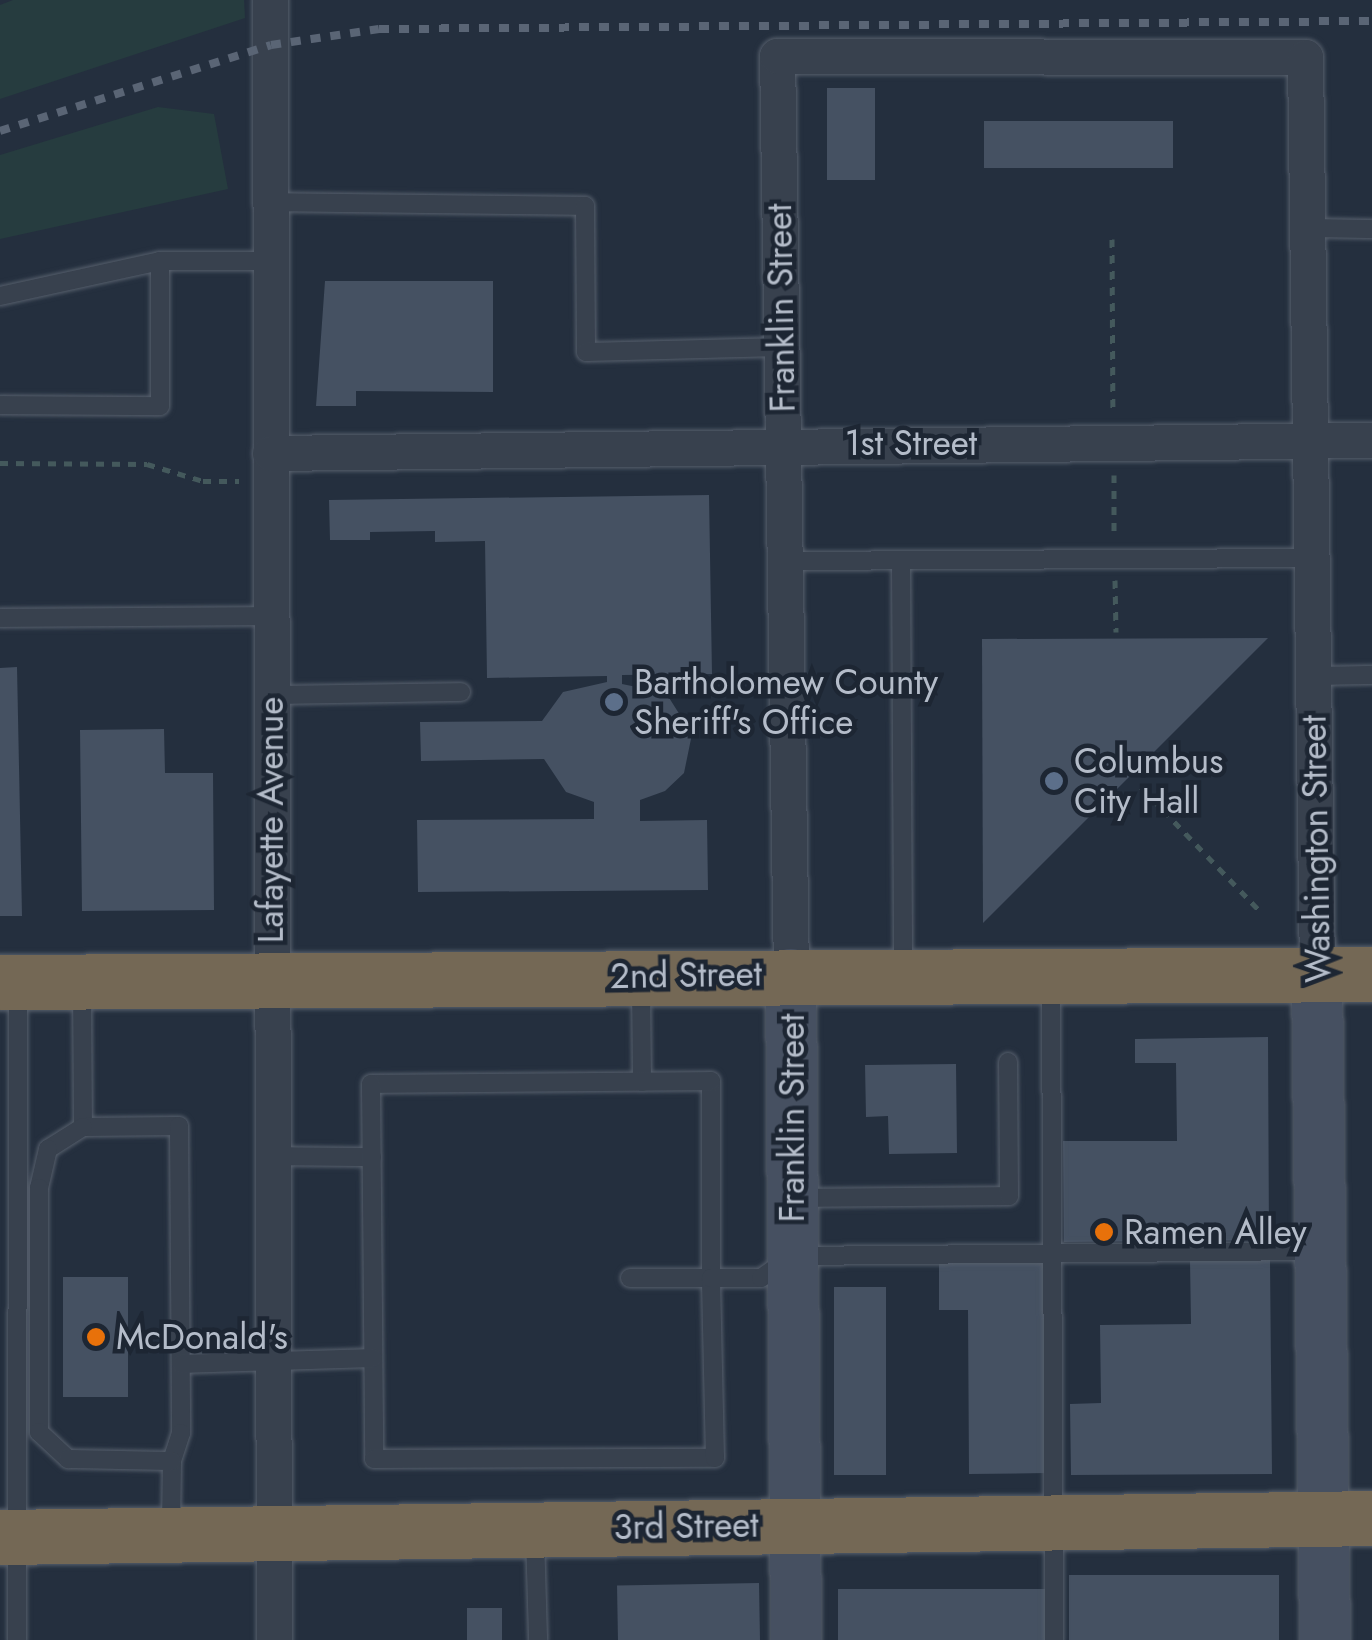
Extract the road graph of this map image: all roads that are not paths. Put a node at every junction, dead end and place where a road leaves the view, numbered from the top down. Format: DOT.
graph roads {
  1 [pos="270,0"];
  2 [pos="777,56"];
  3 [pos="269,202"];
  4 [pos="1308,228"];
  5 [pos="1372,229"];
  6 [pos="160,261"];
  7 [pos="269,261"];
  8 [pos="0,296"];
  9 [pos="782,347"];
  10 [pos="0,405"];
  11 [pos="1372,440"];
  12 [pos="1310,441"];
  13 [pos="784,443"];
  14 [pos="270,467"];
  15 [pos="1312,558"];
  16 [pos="901,560"];
  17 [pos="785,561"];
  18 [pos="270,616"];
  19 [pos="0,618"];
  20 [pos="1372,675"];
  21 [pos="1313,676"];
  22 [pos="461,692"];
  23 [pos="271,696"];
  24 [pos="791,974"];
  25 [pos="903,974"];
  26 [pos="1051,974"];
  27 [pos="1372,974"];
  28 [pos="1317,975"];
  29 [pos="641,976"];
  30 [pos="270,978"];
  31 [pos="82,981"];
  32 [pos="9,982"];
  33 [pos="1008,1062"];
  34 [pos="642,1082"];
  35 [pos="83,1127"];
  36 [pos="271,1156"];
  37 [pos="372,1157"];
  38 [pos="792,1198"];
  39 [pos="1322,1251"];
  40 [pos="1053,1252"];
  41 [pos="792,1256"];
  42 [pos="630,1278"];
  43 [pos="710,1278"];
  44 [pos="272,1358"];
  45 [pos="373,1358"];
  46 [pos="180,1364"];
  47 [pos="172,1461"];
  48 [pos="1349,1518"];
  49 [pos="1054,1522"];
  50 [pos="793,1524"];
  51 [pos="535,1530"];
  52 [pos="273,1534"];
  53 [pos="171,1536"];
  54 [pos="8,1537"];
  55 [pos="17,1640"];
  56 [pos="274,1640"];
  57 [pos="538,1640"];
  58 [pos="796,1640"];
  59 [pos="1054,1640"];
  60 [pos="1325,1640"];
  1 -- 3 [label="street, Lafayette Avenue"];
  2 -- 4 [label="street, Washington Street"];
  2 -- 9 [label="street, Franklin Street"];
  3 -- 7 [label="street, Lafayette Avenue"];
  3 -- 9 [label="lane"];
  4 -- 5 [label="lane"];
  4 -- 12 [label="street, Washington Street"];
  6 -- 7 [label="lane"];
  6 -- 8 [label="lane"];
  6 -- 10 [label="lane"];
  7 -- 14 [label="street, Lafayette Avenue"];
  9 -- 13 [label="street, Franklin Street"];
  11 -- 12 [label="street, 1st Street"];
  12 -- 13 [label="street, 1st Street"];
  12 -- 15 [label="street, Washington Street"];
  13 -- 14 [label="street, 1st Street"];
  13 -- 17 [label="street, Franklin Street"];
  14 -- 18 [label="street, Lafayette Avenue"];
  15 -- 16 [label="lane"];
  15 -- 21 [label="street, Washington Street"];
  16 -- 17 [label="lane"];
  16 -- 25 [label="lane"];
  17 -- 24 [label="street, Franklin Street"];
  18 -- 19 [label="lane"];
  18 -- 23 [label="street, Lafayette Avenue"];
  20 -- 21 [label="lane"];
  21 -- 28 [label="street, Washington Street"];
  22 -- 23 [label="lane"];
  23 -- 30 [label="street, Lafayette Avenue"];
  24 -- 25 [label="highway, 2nd Street"];
  24 -- 29 [label="highway, 2nd Street"];
  24 -- 38 [label="street, Franklin Street"];
  25 -- 26 [label="highway, 2nd Street"];
  26 -- 28 [label="highway, 2nd Street"];
  26 -- 40 [label="lane"];
  27 -- 28 [label="highway, 2nd Street"];
  28 -- 39 [label="street, Washington Street"];
  29 -- 30 [label="highway, 2nd Street"];
  29 -- 34 [label="lane"];
  30 -- 31 [label="highway, 2nd Street"];
  30 -- 36 [label="street, Lafayette Avenue"];
  31 -- 32 [label="highway, 2nd Street"];
  31 -- 35 [label="lane"];
  32 -- 54 [label="lane"];
  33 -- 38 [label="lane"];
  34 -- 37 [label="lane"];
  34 -- 43 [label="lane"];
  35 -- 46 [label="lane"];
  35 -- 47 [label="lane"];
  36 -- 37 [label="lane"];
  36 -- 44 [label="street, Lafayette Avenue"];
  37 -- 45 [label="lane"];
  38 -- 41 [label="street, Franklin Street"];
  39 -- 40 [label="lane"];
  39 -- 48 [label="street, Washington Street"];
  40 -- 41 [label="lane"];
  40 -- 49 [label="lane"];
  41 -- 43 [label="lane"];
  41 -- 50 [label="street, Franklin Street"];
  42 -- 43 [label="lane"];
  43 -- 45 [label="lane"];
  44 -- 45 [label="lane"];
  44 -- 46 [label="lane"];
  44 -- 52 [label="street, Lafayette Avenue"];
  46 -- 47 [label="lane"];
  47 -- 53 [label="lane"];
  48 -- 49 [label="highway, 3rd Street"];
  48 -- 60 [label="street, Washington Street"];
  49 -- 50 [label="highway, 3rd Street"];
  49 -- 59 [label="lane"];
  50 -- 51 [label="highway, 3rd Street"];
  50 -- 58 [label="street, Franklin Street"];
  51 -- 52 [label="highway, 3rd Street"];
  51 -- 57 [label="lane"];
  52 -- 53 [label="highway, 3rd Street"];
  52 -- 56 [label="street, Lafayette Avenue"];
  53 -- 54 [label="highway, 3rd Street"];
  54 -- 55 [label="lane"];
}
